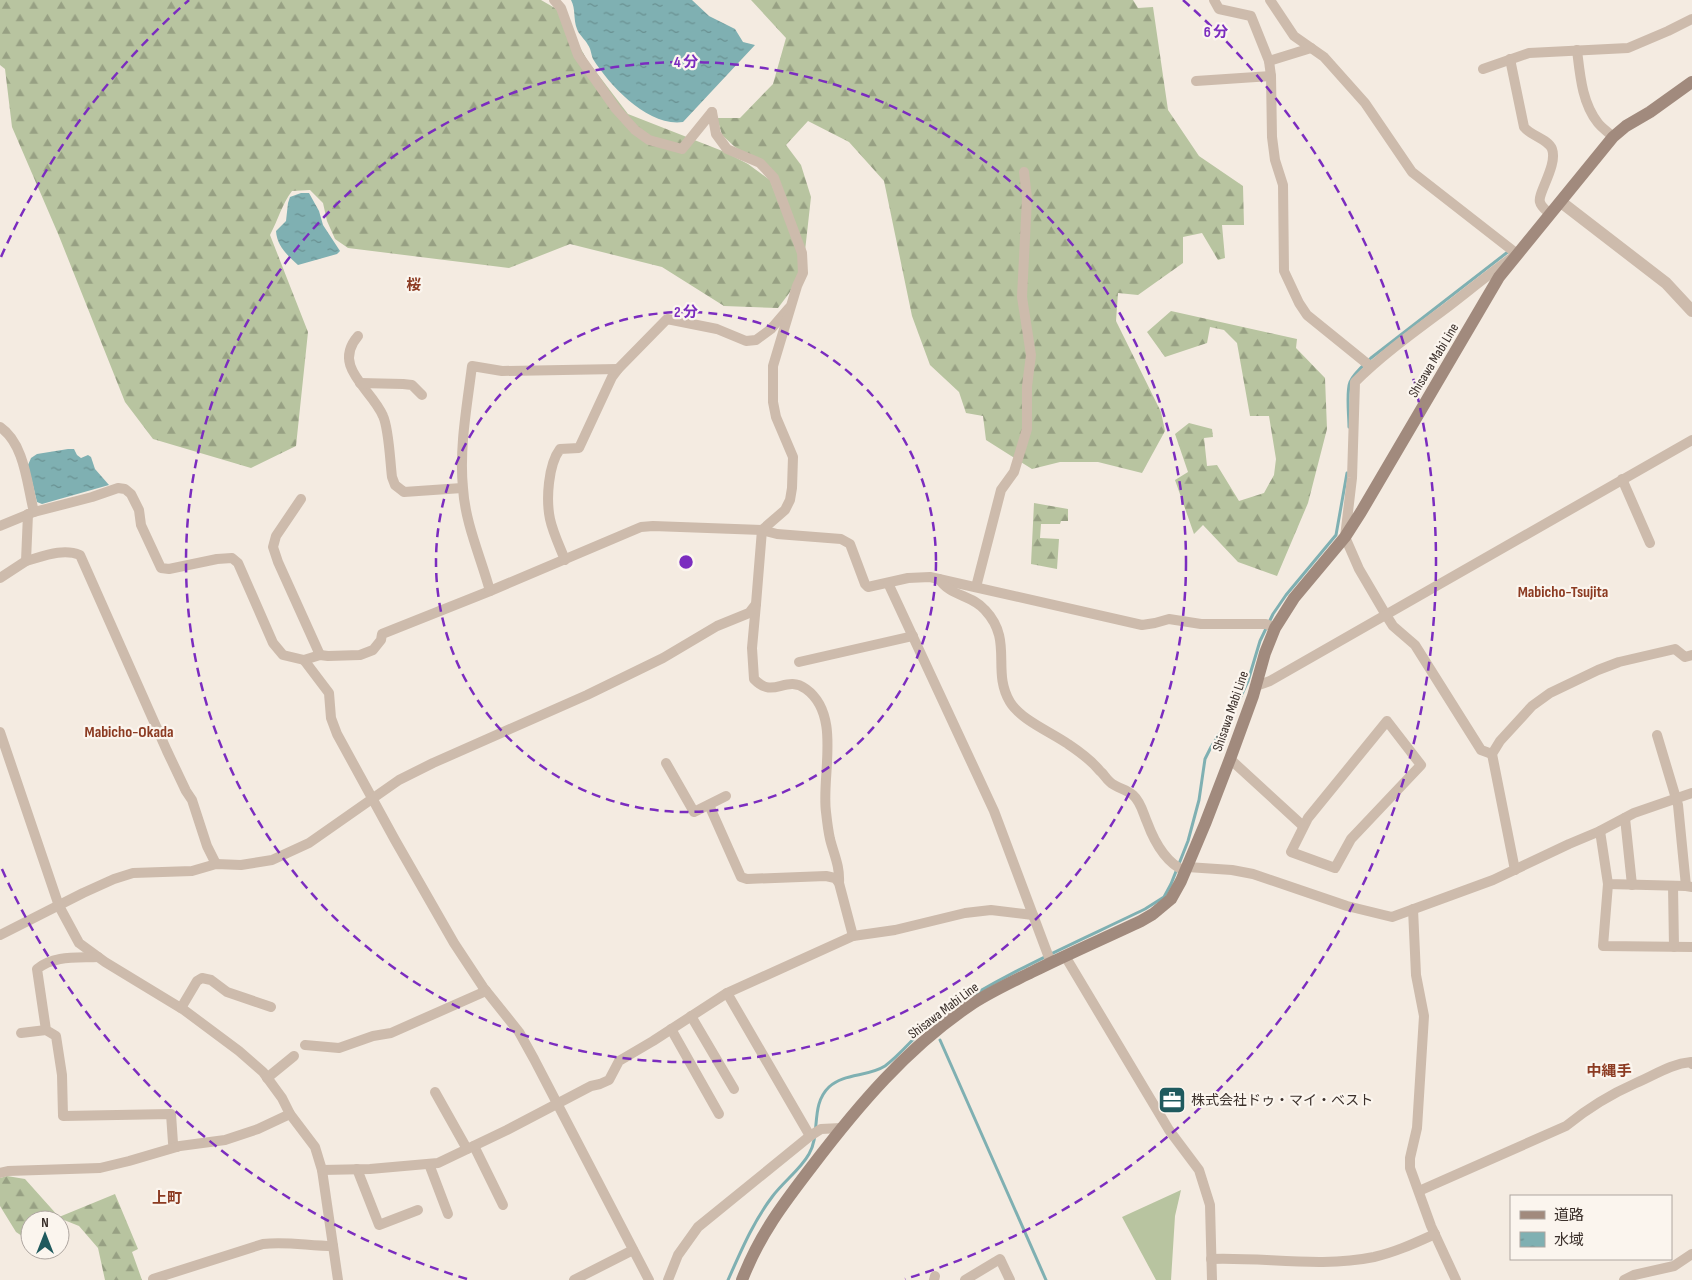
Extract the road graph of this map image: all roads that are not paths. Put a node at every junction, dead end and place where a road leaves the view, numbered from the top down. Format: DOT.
graph roads {
  1 [pos="554,0"];
  2 [pos="1214,0"];
  3 [pos="1270,0"];
  4 [pos="1692,19"];
  5 [pos="1311,48"];
  6 [pos="1577,50"];
  7 [pos="1510,59"];
  8 [pos="1269,62"];
  9 [pos="1483,68"];
  10 [pos="1271,76"];
  11 [pos="1196,81"];
  12 [pos="1692,82"];
  13 [pos="1613,137"];
  14 [pos="1024,172"];
  15 [pos="1562,202"];
  16 [pos="1548,212"];
  17 [pos="1513,251"];
  18 [pos="790,306"];
  19 [pos="1692,311"];
  20 [pos="358,336"];
  21 [pos="1367,364"];
  22 [pos="618,369"];
  23 [pos="360,383"];
  24 [pos="422,395"];
  25 [pos="0,427"];
  26 [pos="1692,440"];
  27 [pos="1622,479"];
  28 [pos="462,488"];
  29 [pos="301,499"];
  30 [pos="31,513"];
  31 [pos="0,526"];
  32 [pos="762,530"];
  33 [pos="1345,537"];
  34 [pos="1650,543"];
  35 [pos="565,560"];
  36 [pos="26,561"];
  37 [pos="0,578"];
  38 [pos="939,579"];
  39 [pos="888,583"];
  40 [pos="976,587"];
  41 [pos="490,591"];
  42 [pos="756,604"];
  43 [pos="1386,615"];
  44 [pos="1271,626"];
  45 [pos="913,636"];
  46 [pos="320,655"];
  47 [pos="1692,655"];
  48 [pos="304,660"];
  49 [pos="798,662"];
  50 [pos="1256,686"];
  51 [pos="1656,735"];
  52 [pos="1,737"];
  53 [pos="1492,754"];
  54 [pos="1230,759"];
  55 [pos="666,763"];
  56 [pos="1692,793"];
  57 [pos="726,796"];
  58 [pos="1675,798"];
  59 [pos="374,799"];
  60 [pos="710,805"];
  61 [pos="1625,818"];
  62 [pos="1303,826"];
  63 [pos="1600,832"];
  64 [pos="216,864"];
  65 [pos="1182,868"];
  66 [pos="1515,870"];
  67 [pos="839,883"];
  68 [pos="1608,884"];
  69 [pos="1632,885"];
  70 [pos="1673,886"];
  71 [pos="1689,886"];
  72 [pos="60,906"];
  73 [pos="1413,909"];
  74 [pos="1033,915"];
  75 [pos="0,935"];
  76 [pos="853,936"];
  77 [pos="1674,946"];
  78 [pos="1692,947"];
  79 [pos="1065,956"];
  80 [pos="98,957"];
  81 [pos="1049,959"];
  82 [pos="486,991"];
  83 [pos="727,993"];
  84 [pos="271,1007"];
  85 [pos="181,1008"];
  86 [pos="691,1016"];
  87 [pos="671,1029"];
  88 [pos="46,1030"];
  89 [pos="21,1033"];
  90 [pos="305,1045"];
  91 [pos="294,1056"];
  92 [pos="1692,1063"];
  93 [pos="267,1078"];
  94 [pos="734,1089"];
  95 [pos="435,1092"];
  96 [pos="558,1103"];
  97 [pos="290,1114"];
  98 [pos="719,1114"];
  99 [pos="842,1128"];
  100 [pos="814,1133"];
  101 [pos="177,1147"];
  102 [pos="470,1148"];
  103 [pos="429,1164"];
  104 [pos="357,1169"];
  105 [pos="322,1170"];
  106 [pos="0,1173"];
  107 [pos="1418,1190"];
  108 [pos="503,1205"];
  109 [pos="418,1210"];
  110 [pos="448,1214"];
  111 [pos="1435,1234"];
  112 [pos="333,1246"];
  113 [pos="633,1250"];
  114 [pos="1692,1254"];
  115 [pos="1211,1259"];
  116 [pos="153,1279"];
  117 [pos="338,1280"];
  118 [pos="574,1280"];
  119 [pos="649,1280"];
  120 [pos="668,1280"];
  121 [pos="742,1280"];
  122 [pos="966,1280"];
  123 [pos="1010,1280"];
  124 [pos="1212,1280"];
  125 [pos="1456,1280"];
  126 [pos="1624,1280"];
  1 -- 18 [label="street"];
  2 -- 8 [label="street"];
  3 -- 5 [label="street"];
  4 -- 6 [label="street"];
  5 -- 8 [label="street"];
  5 -- 17 [label="street"];
  6 -- 7 [label="street"];
  6 -- 13 [label="street"];
  7 -- 9 [label="street"];
  7 -- 16 [label="street"];
  8 -- 10 [label="street"];
  10 -- 11 [label="street"];
  10 -- 21 [label="street"];
  12 -- 13 [label="main road, Shisawa Mabi Line"];
  13 -- 15 [label="main road, Shisawa Mabi Line"];
  14 -- 40 [label="street"];
  15 -- 16 [label="main road, Shisawa Mabi Line"];
  15 -- 19 [label="street"];
  16 -- 17 [label="main road, Shisawa Mabi Line"];
  17 -- 21 [label="street"];
  17 -- 33 [label="main road, Shisawa Mabi Line"];
  18 -- 22 [label="street"];
  18 -- 32 [label="street"];
  20 -- 23 [label="street"];
  21 -- 33 [label="street"];
  22 -- 28 [label="street"];
  22 -- 35 [label="street"];
  23 -- 24 [label="street"];
  23 -- 28 [label="street"];
  25 -- 30 [label="street"];
  26 -- 27 [label="street"];
  27 -- 34 [label="street"];
  27 -- 43 [label="street"];
  28 -- 41 [label="street"];
  29 -- 46 [label="street"];
  30 -- 31 [label="street"];
  30 -- 36 [label="street"];
  30 -- 48 [label="street"];
  32 -- 35 [label="street"];
  32 -- 39 [label="street"];
  32 -- 42 [label="street"];
  33 -- 43 [label="street"];
  33 -- 44 [label="main road, Shisawa Mabi Line"];
  35 -- 41 [label="street"];
  36 -- 37 [label="street"];
  36 -- 64 [label="street"];
  38 -- 39 [label="street"];
  38 -- 40 [label="street"];
  38 -- 65 [label="street"];
  39 -- 45 [label="street"];
  40 -- 44 [label="street"];
  41 -- 46 [label="street"];
  42 -- 59 [label="street"];
  42 -- 67 [label="street"];
  43 -- 50 [label="street"];
  43 -- 53 [label="street"];
  44 -- 50 [label="main road, Shisawa Mabi Line"];
  45 -- 49 [label="street"];
  45 -- 74 [label="street"];
  46 -- 48 [label="street"];
  47 -- 53 [label="street"];
  48 -- 59 [label="street"];
  50 -- 54 [label="main road, Shisawa Mabi Line"];
  51 -- 58 [label="street"];
  52 -- 72 [label="street"];
  53 -- 66 [label="street"];
  54 -- 62 [label="street"];
  54 -- 65 [label="main road, Shisawa Mabi Line"];
  55 -- 60 [label="street"];
  56 -- 58 [label="street"];
  57 -- 60 [label="street"];
  58 -- 61 [label="street"];
  58 -- 71 [label="street"];
  59 -- 64 [label="street"];
  59 -- 82 [label="street"];
  60 -- 67 [label="street"];
  61 -- 63 [label="street"];
  61 -- 69 [label="street"];
  62 -- 62 [label="street"];
  63 -- 66 [label="street"];
  63 -- 68 [label="street"];
  64 -- 72 [label="street"];
  65 -- 73 [label="street"];
  65 -- 79 [label="main road, Shisawa Mabi Line"];
  66 -- 73 [label="street"];
  67 -- 76 [label="street"];
  68 -- 69 [label="street"];
  68 -- 77 [label="street"];
  69 -- 70 [label="street"];
  70 -- 71 [label="street"];
  70 -- 77 [label="street"];
  72 -- 75 [label="street"];
  72 -- 80 [label="street"];
  73 -- 107 [label="street"];
  74 -- 76 [label="street"];
  74 -- 81 [label="street"];
  76 -- 83 [label="street"];
  77 -- 78 [label="street"];
  79 -- 81 [label="main road, Shisawa Mabi Line"];
  79 -- 115 [label="street"];
  80 -- 85 [label="street"];
  80 -- 88 [label="street"];
  81 -- 99 [label="main road, Shisawa Mabi Line"];
  82 -- 90 [label="street"];
  82 -- 96 [label="street"];
  83 -- 86 [label="street"];
  83 -- 100 [label="street"];
  84 -- 85 [label="street"];
  85 -- 93 [label="street"];
  86 -- 87 [label="street"];
  86 -- 94 [label="street"];
  87 -- 96 [label="street"];
  87 -- 98 [label="street"];
  88 -- 89 [label="street"];
  88 -- 101 [label="street"];
  91 -- 93 [label="street"];
  92 -- 107 [label="street"];
  93 -- 97 [label="street"];
  95 -- 102 [label="street"];
  96 -- 102 [label="street"];
  96 -- 113 [label="street"];
  97 -- 101 [label="street"];
  97 -- 105 [label="street"];
  99 -- 100 [label="street"];
  99 -- 121 [label="main road, Shisawa Mabi Line"];
  100 -- 120 [label="street"];
  101 -- 106 [label="street"];
  102 -- 103 [label="street"];
  102 -- 108 [label="street"];
  103 -- 104 [label="street"];
  103 -- 110 [label="street"];
  104 -- 105 [label="street"];
  104 -- 109 [label="street"];
  105 -- 112 [label="street"];
  107 -- 111 [label="street"];
  111 -- 115 [label="street"];
  111 -- 125 [label="street"];
  112 -- 116 [label="street"];
  112 -- 117 [label="street"];
  113 -- 118 [label="street"];
  113 -- 119 [label="street"];
  114 -- 126 [label="street"];
  115 -- 124 [label="street"];
  122 -- 123 [label="street"];
}
